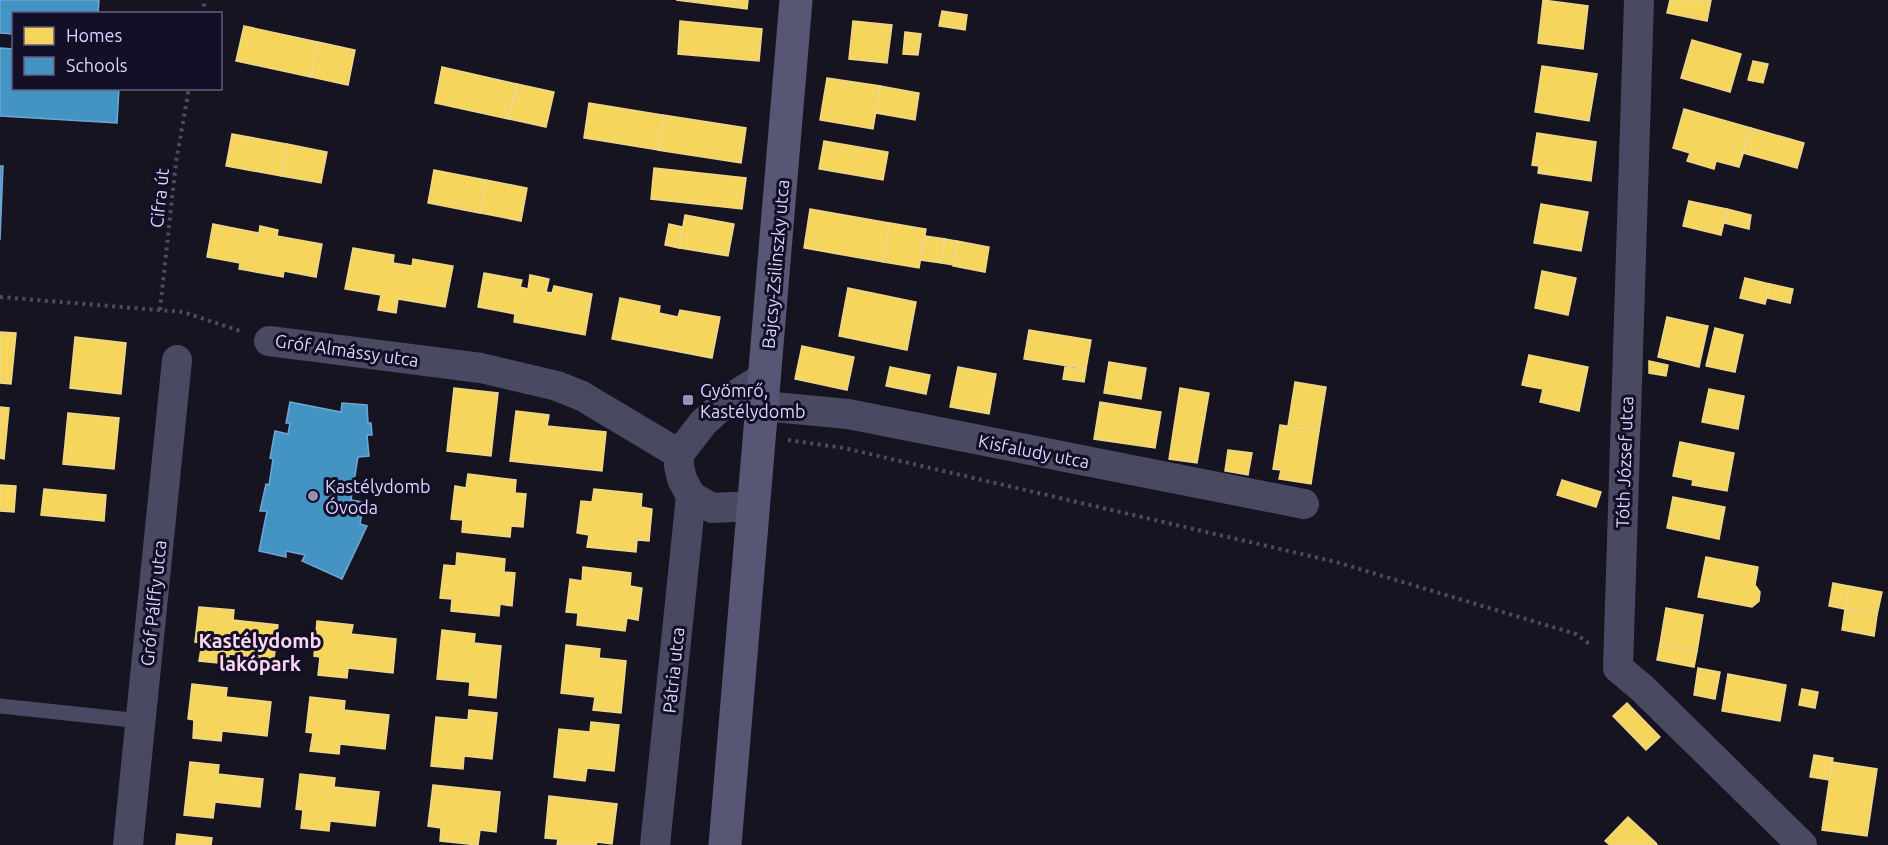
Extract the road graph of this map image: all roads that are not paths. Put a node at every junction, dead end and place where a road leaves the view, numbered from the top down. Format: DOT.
graph roads {
  1 [pos="796,0"];
  2 [pos="1639,0"];
  3 [pos="270,341"];
  4 [pos="177,360"];
  5 [pos="763,406"];
  6 [pos="679,454"];
  7 [pos="691,496"];
  8 [pos="1304,504"];
  9 [pos="753,517"];
  10 [pos="0,706"];
  11 [pos="141,721"];
  12 [pos="128,845"];
  13 [pos="655,845"];
  14 [pos="725,845"];
  15 [pos="1802,845"];
  1 -- 5 [label="main road, Bajcsy-Zsilinszky utca"];
  2 -- 15 [label="street, Tóth József utca"];
  3 -- 6 [label="street, Gróf Almássy utca"];
  4 -- 11 [label="street, Gróf Pálffy utca"];
  5 -- 6 [label="street"];
  5 -- 8 [label="street, Kisfaludy utca"];
  5 -- 9 [label="main road, Bajcsy-Zsilinszky utca"];
  6 -- 7 [label="street"];
  7 -- 9 [label="street"];
  7 -- 13 [label="street, Pátria utca"];
  9 -- 14 [label="main road, Bajcsy-Zsilinszky utca"];
  10 -- 11 [label="lane"];
  11 -- 12 [label="street, Gróf Pálffy utca"];
}
